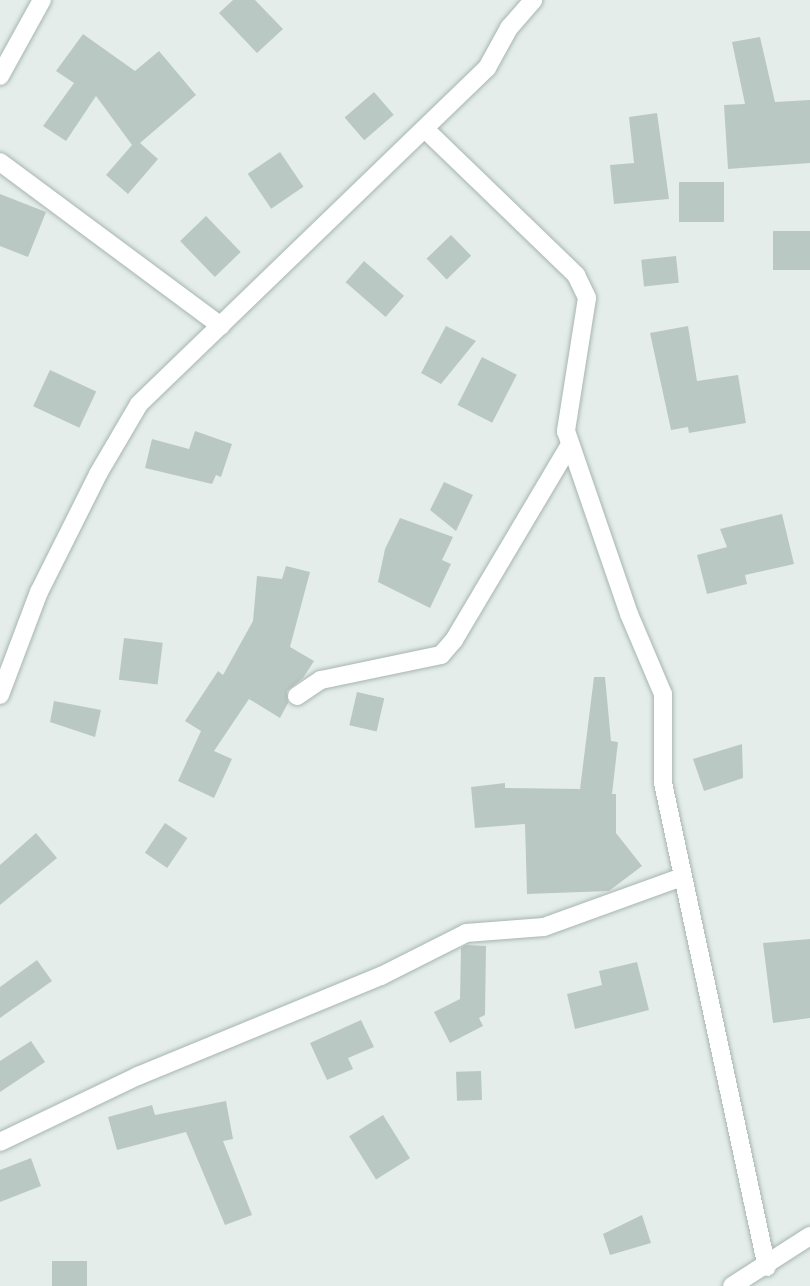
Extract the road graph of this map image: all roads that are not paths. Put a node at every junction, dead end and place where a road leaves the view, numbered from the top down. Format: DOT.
graph roads {
  1 [pos="42,0"];
  2 [pos="534,0"];
  3 [pos="0,76"];
  4 [pos="426,130"];
  5 [pos="0,162"];
  6 [pos="221,326"];
  7 [pos="569,446"];
  8 [pos="0,695"];
  9 [pos="297,696"];
  10 [pos="682,878"];
  11 [pos="0,1142"];
  12 [pos="810,1236"];
  13 [pos="767,1267"];
  14 [pos="732,1286"];
  1 -- 3 [label="street"];
  2 -- 4 [label="street"];
  4 -- 6 [label="street"];
  4 -- 7 [label="street"];
  5 -- 6 [label="street"];
  6 -- 8 [label="street"];
  7 -- 9 [label="street"];
  7 -- 10 [label="street"];
  10 -- 11 [label="street"];
  10 -- 13 [label="street"];
  12 -- 13 [label="street"];
  13 -- 14 [label="street"];
}
